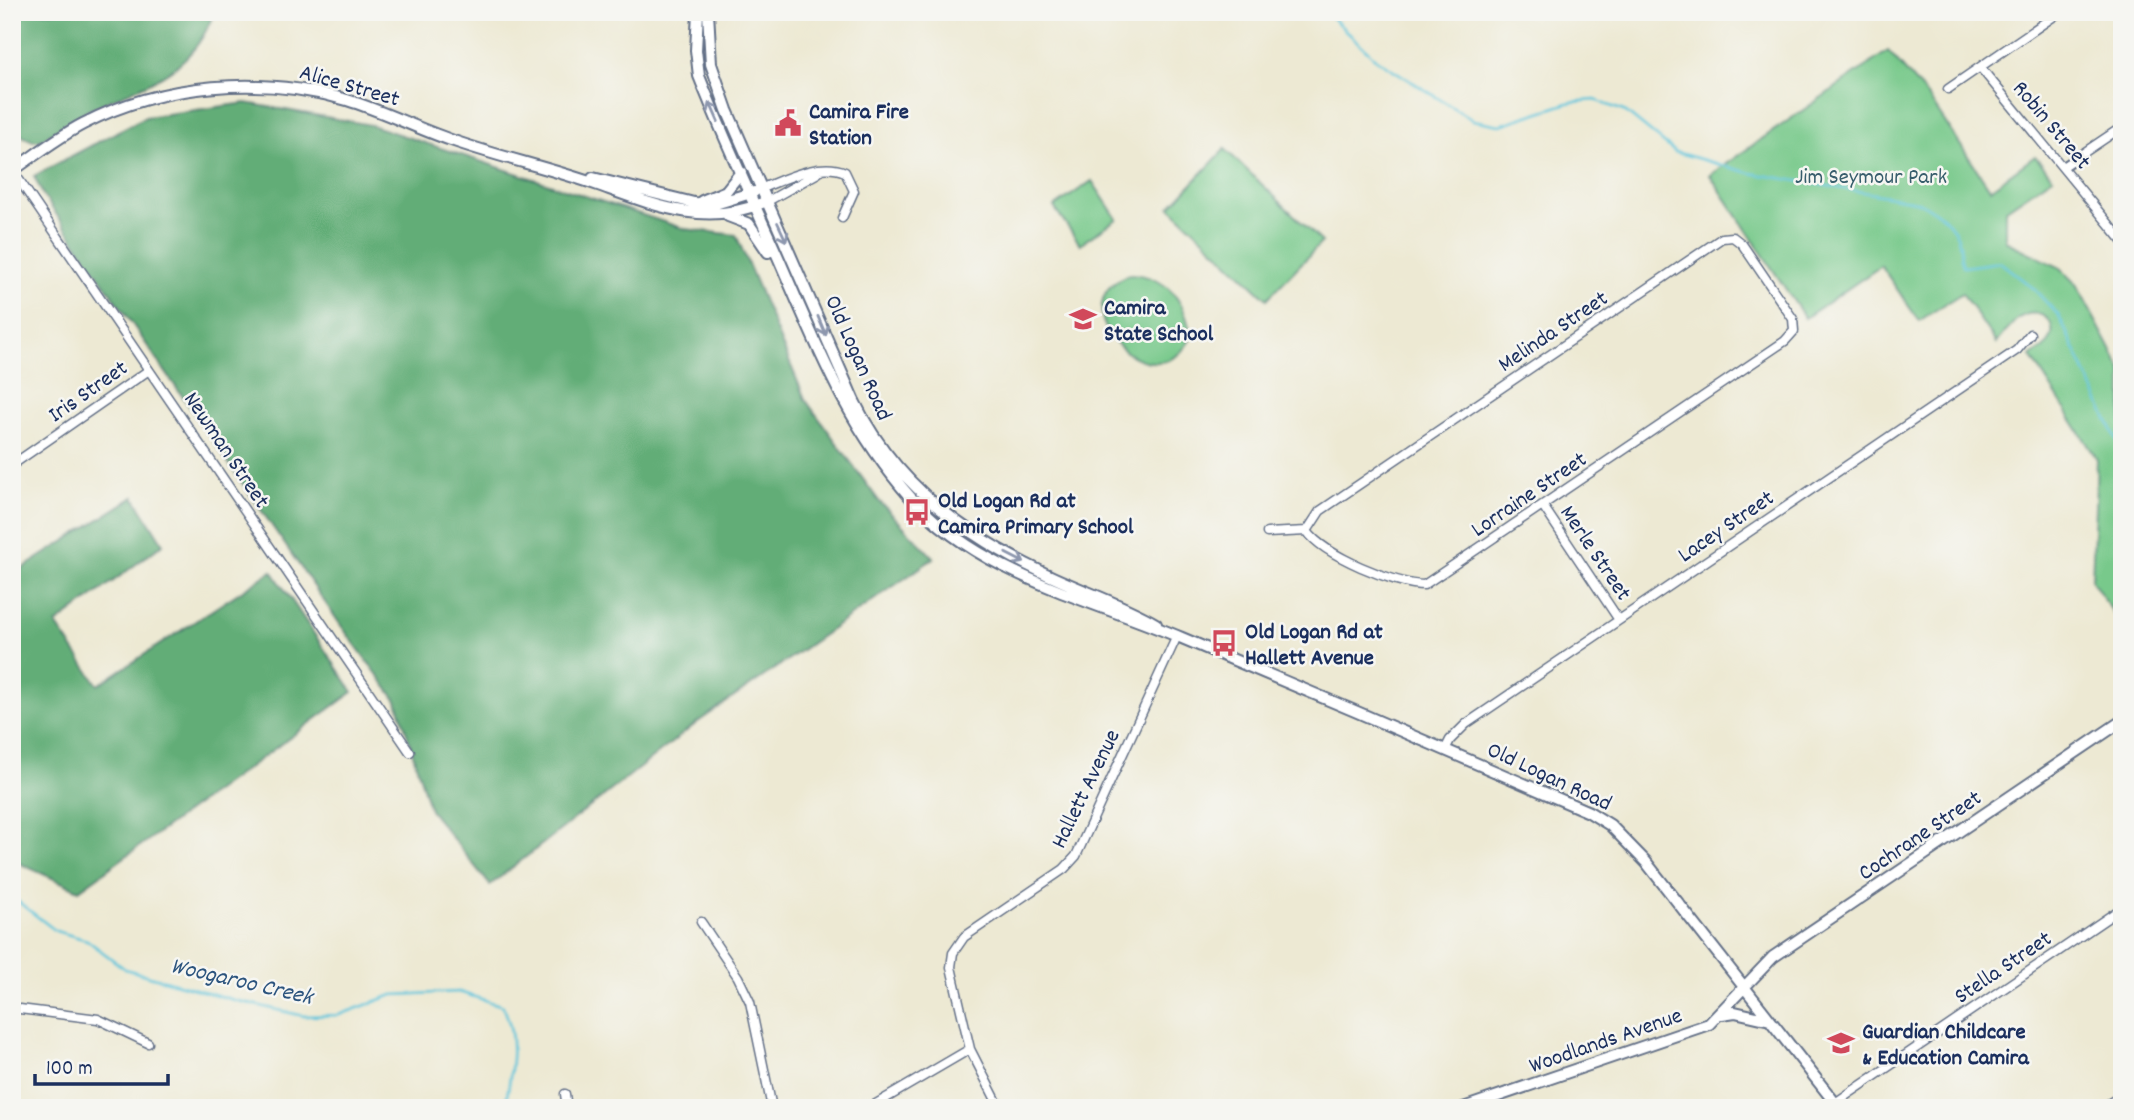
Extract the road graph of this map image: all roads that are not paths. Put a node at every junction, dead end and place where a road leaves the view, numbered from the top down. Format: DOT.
graph roads {
  1 [pos="696,12"];
  2 [pos="708,12"];
  3 [pos="2060,12"];
  4 [pos="1980,67"];
  5 [pos="1948,89"];
  6 [pos="2122,127"];
  7 [pos="2064,166"];
  8 [pos="823,169"];
  9 [pos="13,170"];
  10 [pos="740,172"];
  11 [pos="563,173"];
  12 [pos="762,188"];
  13 [pos="750,193"];
  14 [pos="768,201"];
  15 [pos="694,203"];
  16 [pos="755,206"];
  17 [pos="724,215"];
  18 [pos="842,218"];
  19 [pos="2122,240"];
  20 [pos="794,293"];
  21 [pos="1794,331"];
  22 [pos="2030,334"];
  23 [pos="149,370"];
  24 [pos="12,465"];
  25 [pos="1543,506"];
  26 [pos="1307,531"];
  27 [pos="1267,533"];
  28 [pos="1619,620"];
  29 [pos="1177,636"];
  30 [pos="2122,721"];
  31 [pos="1445,750"];
  32 [pos="410,752"];
  33 [pos="2122,908"];
  34 [pos="701,922"];
  35 [pos="1744,985"];
  36 [pos="12,1008"];
  37 [pos="1722,1014"];
  38 [pos="1771,1021"];
  39 [pos="148,1043"];
  40 [pos="970,1049"];
  41 [pos="565,1094"];
  42 [pos="2122,1095"];
  43 [pos="1837,1105"];
  44 [pos="567,1108"];
  45 [pos="772,1108"];
  46 [pos="869,1108"];
  47 [pos="1000,1108"];
  48 [pos="1463,1108"];
  49 [pos="2102,1108"];
  10 -- 1 [label="main road, Old Logan Road, one-way"];
  2 -- 12 [label="main road, Old Logan Road"];
  3 -- 4 [label="street"];
  4 -- 5 [label="street"];
  4 -- 7 [label="street, Robin Street"];
  6 -- 7 [label="street"];
  7 -- 19 [label="street, Robin Street"];
  8 -- 12 [label="street"];
  8 -- 14 [label="street"];
  8 -- 18 [label="street"];
  9 -- 11 [label="main road, Alice Street"];
  9 -- 23 [label="street, Newman Street"];
  10 -- 13 [label="main road, Old Logan Road"];
  10 -- 15 [label="main road"];
  11 -- 15 [label="main road, Alice Street"];
  11 -- 17 [label="main road, Alice Street"];
  12 -- 13 [label="main road, Alice Street"];
  12 -- 14 [label="main road, Old Logan Road"];
  13 -- 15 [label="main road, Alice Street"];
  13 -- 16 [label="main road, Old Logan Road"];
  14 -- 16 [label="main road, Alice Street"];
  14 -- 29 [label="main road, Old Logan Road, one-way"];
  16 -- 17 [label="main road, Alice Street"];
  16 -- 20 [label="main road, Old Logan Road"];
  17 -- 20 [label="main road, Old Logan Road"];
  20 -- 29 [label="main road, Old Logan Road"];
  21 -- 25 [label="street, Lorraine Street"];
  21 -- 26 [label="street, Melinda Street"];
  22 -- 28 [label="street, Lacey Street"];
  23 -- 24 [label="street, Iris Street"];
  23 -- 32 [label="street, Newman Street"];
  25 -- 26 [label="street, Lorraine Street"];
  25 -- 28 [label="street, Merle Street"];
  26 -- 27 [label="street"];
  28 -- 31 [label="street, Lacey Street"];
  29 -- 31 [label="main road, Old Logan Road"];
  29 -- 40 [label="street, Hallett Avenue"];
  30 -- 35 [label="main road, Cochrane Street"];
  31 -- 35 [label="main road, Old Logan Road"];
  33 -- 43 [label="street, Stella Street"];
  34 -- 45 [label="street"];
  35 -- 37 [label="main road, Woodlands Avenue"];
  35 -- 38 [label="main road, Old Logan Road"];
  36 -- 39 [label="street"];
  37 -- 38 [label="main road"];
  37 -- 48 [label="main road, Woodlands Avenue"];
  38 -- 43 [label="main road, Old Logan Road"];
  40 -- 46 [label="street"];
  40 -- 47 [label="street, Hallett Avenue"];
  41 -- 44 [label="street"];
  42 -- 49 [label="street"];
}
